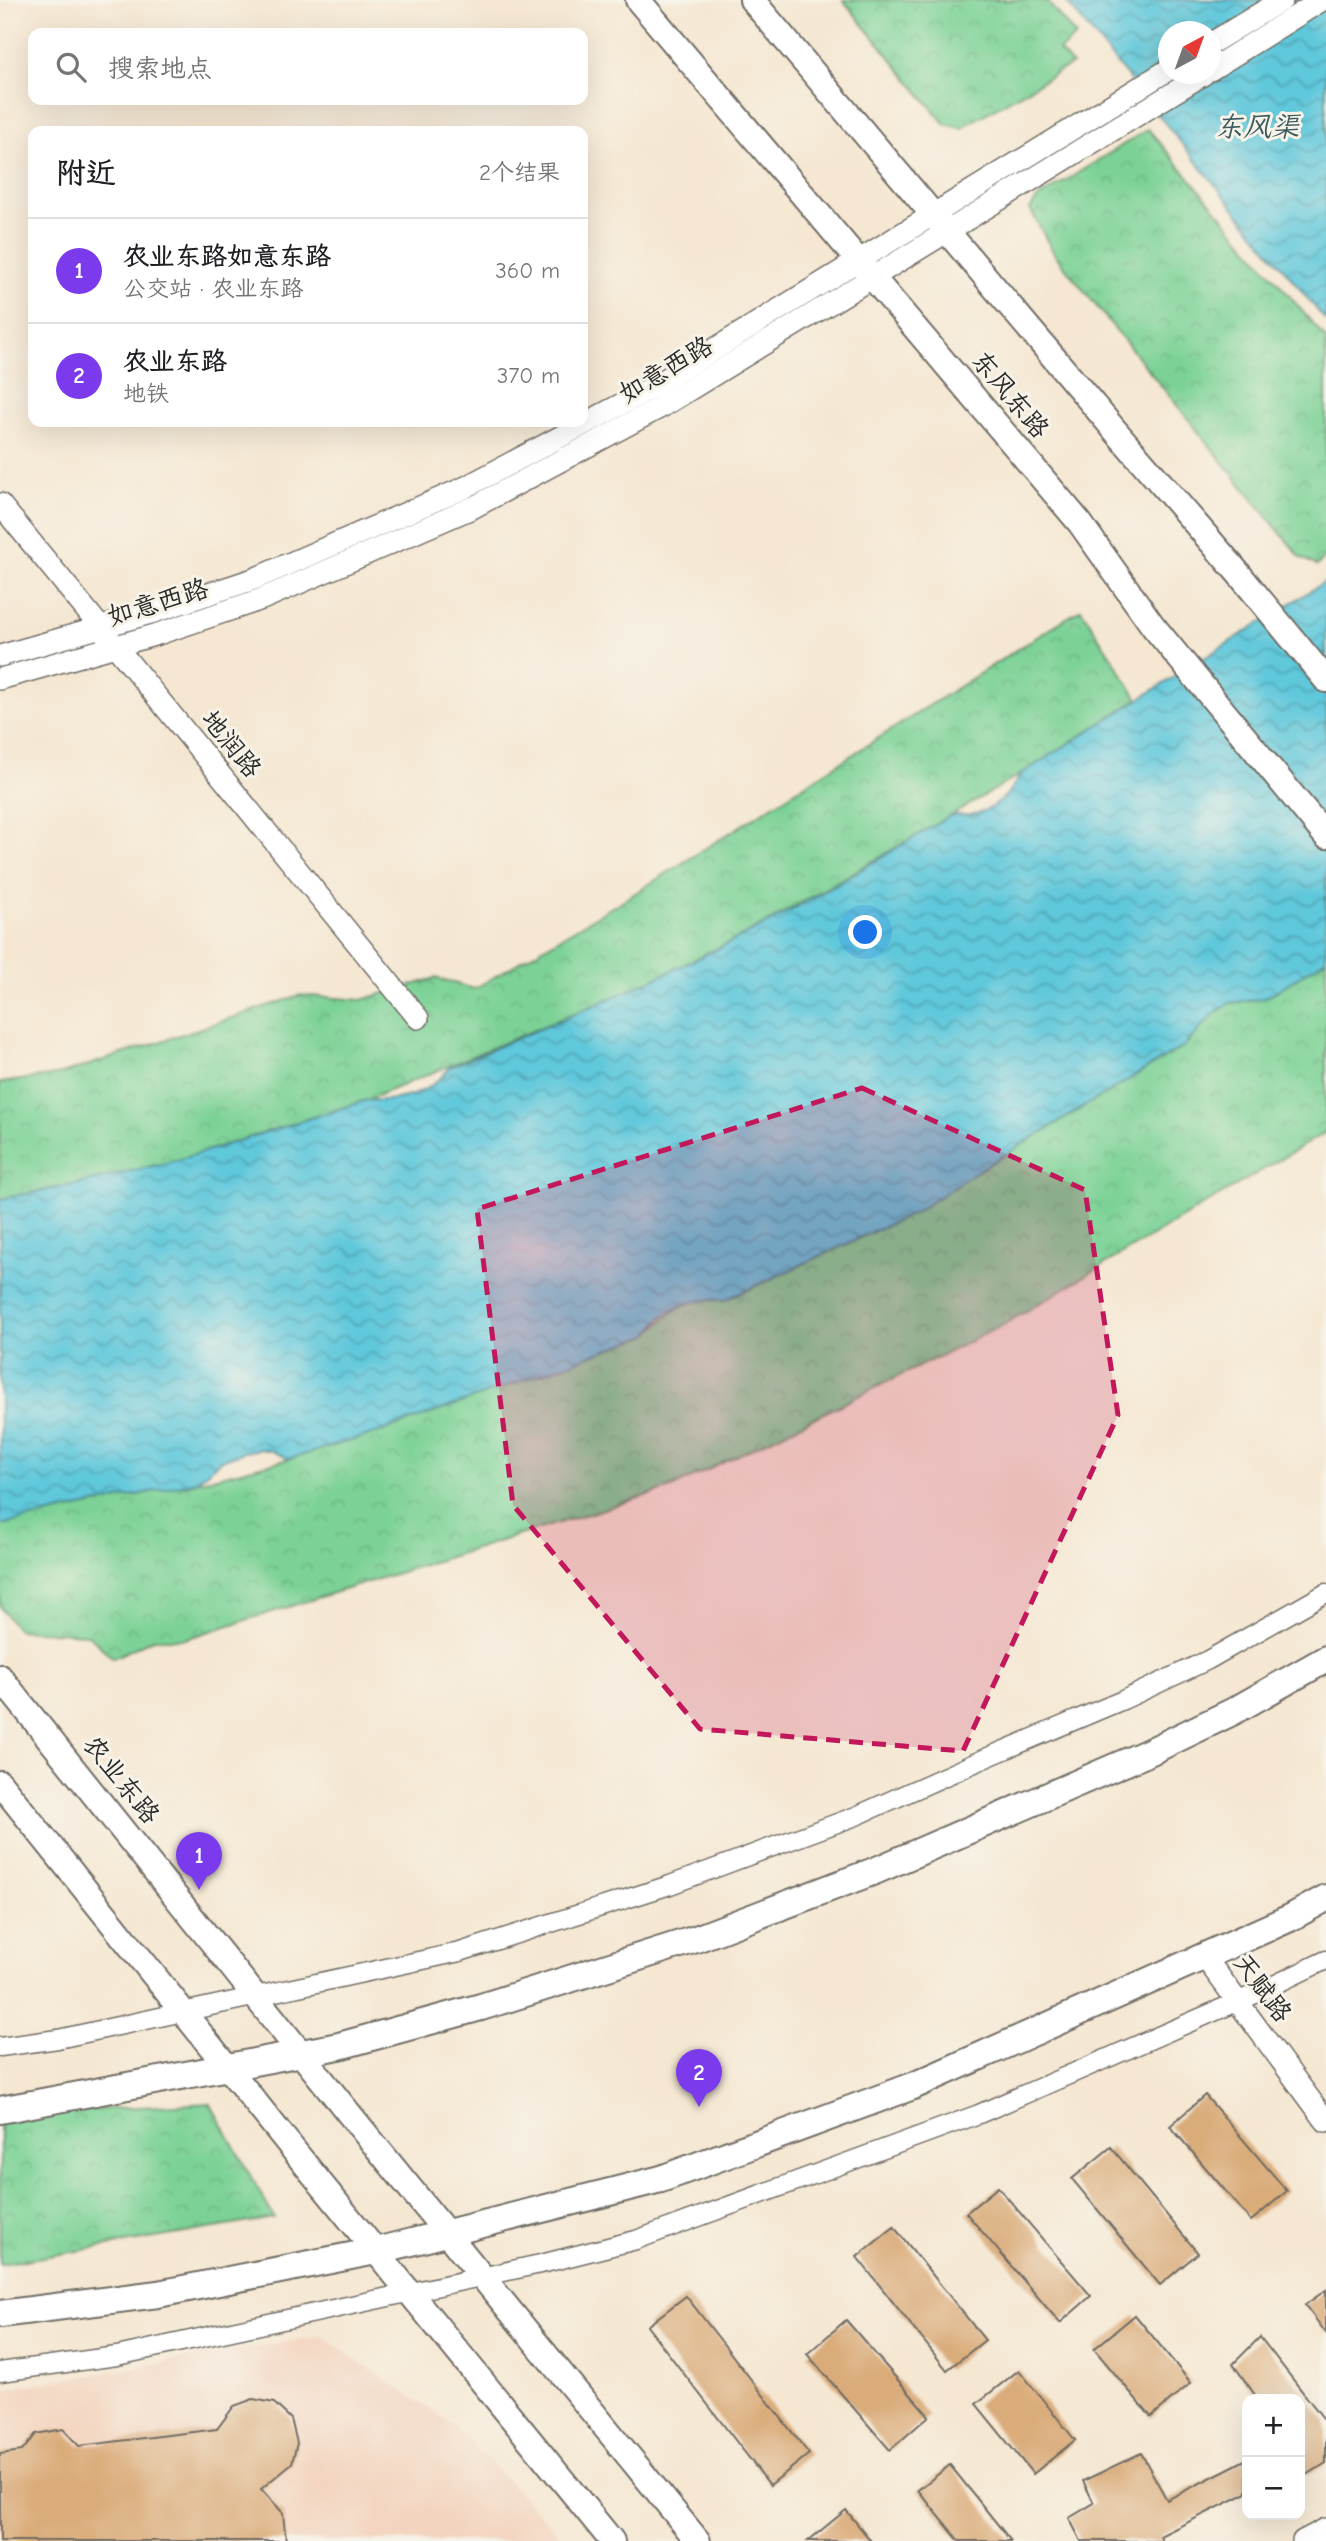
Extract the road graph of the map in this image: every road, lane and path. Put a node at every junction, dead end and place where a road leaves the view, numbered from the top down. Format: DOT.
graph roads {
  1 [pos="638,0"];
  2 [pos="752,0"];
  3 [pos="1282,0"];
  4 [pos="1322,0"];
  5 [pos="1221,37"];
  6 [pos="1221,62"];
  7 [pos="1158,76"];
  8 [pos="1188,84"];
  9 [pos="940,223"];
  10 [pos="865,269"];
  11 [pos="588,422"];
  12 [pos="579,427"];
  13 [pos="0,505"];
  14 [pos="101,628"];
  15 [pos="116,646"];
  16 [pos="0,656"];
  17 [pos="0,679"];
  18 [pos="1326,680"];
  19 [pos="1326,836"];
  20 [pos="418,1018"];
  21 [pos="1326,1593"];
  22 [pos="1326,1659"];
  23 [pos="0,1677"];
  24 [pos="0,1783"];
  25 [pos="1326,1898"];
  26 [pos="1204,1956"];
  27 [pos="1326,1960"];
  28 [pos="256,1996"];
  29 [pos="1236,2001"];
  30 [pos="183,2012"];
  31 [pos="0,2047"];
  32 [pos="301,2053"];
  33 [pos="228,2067"];
  34 [pos="0,2110"];
  35 [pos="1326,2121"];
  36 [pos="448,2234"];
  37 [pos="376,2251"];
  38 [pos="482,2277"];
  39 [pos="410,2292"];
  40 [pos="0,2314"];
  41 [pos="0,2372"];
  42 [pos="1326,2529"];
  43 [pos="612,2541"];
  44 [pos="698,2541"];
  45 [pos="1303,2541"];
  1 -- 10 [label="main road, 东风东路"];
  2 -- 9 [label="main road"];
  3 -- 5 [label="street"];
  4 -- 6 [label="street"];
  7 -- 9 [label="street, 如意西路"];
  8 -- 9 [label="street, 如意西路"];
  9 -- 10 [label="street, 如意西路"];
  9 -- 18 [label="main road"];
  10 -- 11 [label="street, 如意西路"];
  10 -- 15 [label="street, 如意西路"];
  10 -- 19 [label="main road, 东风东路"];
  12 -- 14 [label="street, 如意西路"];
  13 -- 14 [label="street, 地润路"];
  14 -- 15 [label="street, 地润路"];
  14 -- 16 [label="street, 如意西路"];
  15 -- 17 [label="street, 如意西路"];
  15 -- 20 [label="street, 地润路"];
  21 -- 28 [label="street"];
  22 -- 32 [label="main road"];
  23 -- 28 [label="main road, 农业东路"];
  24 -- 30 [label="main road"];
  25 -- 26 [label="main road"];
  26 -- 29 [label="street, 天赋路"];
  26 -- 36 [label="main road"];
  27 -- 29 [label="street"];
  28 -- 30 [label="street"];
  28 -- 32 [label="main road, 农业东路"];
  29 -- 35 [label="street, 天赋路"];
  29 -- 38 [label="street"];
  30 -- 31 [label="street"];
  30 -- 33 [label="main road"];
  32 -- 33 [label="main road"];
  32 -- 36 [label="main road, 农业东路"];
  33 -- 34 [label="main road"];
  33 -- 37 [label="main road"];
  36 -- 37 [label="main road"];
  36 -- 38 [label="main road, 农业东路"];
  37 -- 39 [label="main road"];
  37 -- 40 [label="main road"];
  38 -- 39 [label="street"];
  38 -- 44 [label="main road, 农业东路"];
  39 -- 41 [label="street"];
  39 -- 43 [label="main road"];
  42 -- 45 [label="street"];
}
